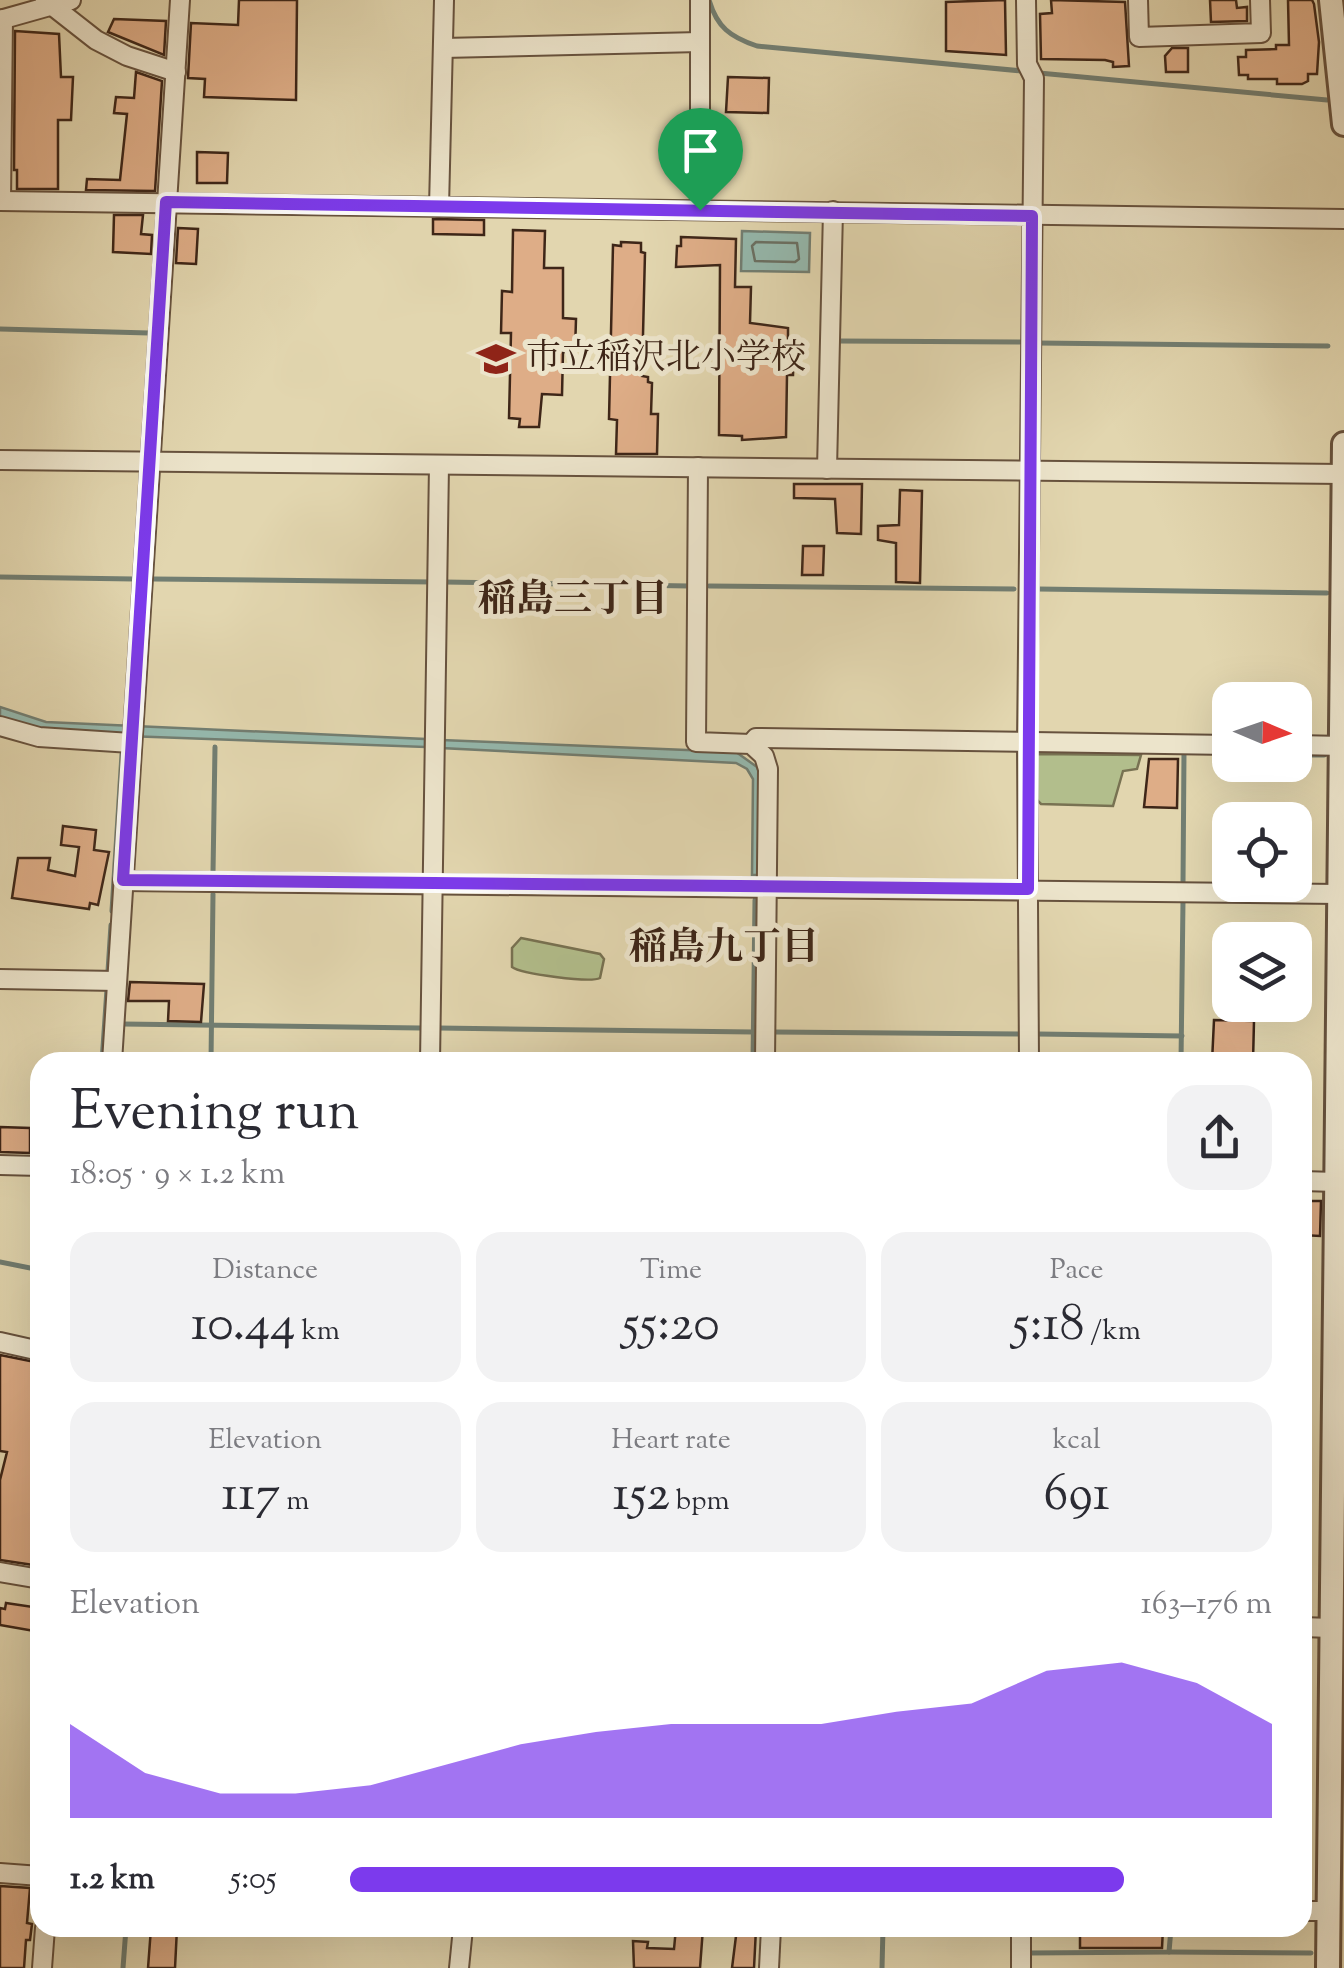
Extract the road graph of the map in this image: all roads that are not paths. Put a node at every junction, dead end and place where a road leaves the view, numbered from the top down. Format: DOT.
graph roads {
  1 [pos="180,0"];
  2 [pos="444,0"];
  3 [pos="700,0"];
  4 [pos="1026,0"];
  5 [pos="1138,0"];
  6 [pos="1260,0"];
  7 [pos="1330,0"];
  8 [pos="59,2"];
  9 [pos="2,19"];
  10 [pos="700,42"];
  11 [pos="443,48"];
  12 [pos="176,72"];
  13 [pos="1342,84"];
  14 [pos="1344,124"];
  15 [pos="0,201"];
  16 [pos="166,202"];
  17 [pos="440,206"];
  18 [pos="700,210"];
  19 [pos="833,211"];
  20 [pos="1032,216"];
  21 [pos="1344,219"];
  22 [pos="1344,444"];
  23 [pos="0,460"];
  24 [pos="149,462"];
  25 [pos="438,465"];
  26 [pos="698,468"];
  27 [pos="827,469"];
  28 [pos="1029,471"];
  29 [pos="1344,476"];
  30 [pos="4,729"];
  31 [pos="131,734"];
  32 [pos="1026,743"];
  33 [pos="751,744"];
  34 [pos="1212,744"];
  35 [pos="1312,745"];
  36 [pos="1342,746"];
  37 [pos="123,880"];
  38 [pos="433,885"];
  39 [pos="766,889"];
  40 [pos="1028,889"];
  41 [pos="1339,894"];
  42 [pos="0,980"];
  43 [pos="117,981"];
  44 [pos="113,1052"];
  45 [pos="430,1052"];
  46 [pos="765,1052"];
  47 [pos="1029,1052"];
  48 [pos="0,1166"];
  49 [pos="30,1166"];
  50 [pos="1312,1181"];
  51 [pos="1336,1182"];
  52 [pos="0,1342"];
  53 [pos="30,1348"];
  54 [pos="0,1572"];
  55 [pos="30,1577"];
  56 [pos="1312,1628"];
  57 [pos="1332,1628"];
  58 [pos="0,1873"];
  59 [pos="30,1875"];
  60 [pos="1312,1911"];
  61 [pos="1329,1912"];
  62 [pos="44,1937"];
  63 [pos="461,1937"];
  64 [pos="771,1937"];
  65 [pos="1021,1937"];
  66 [pos="42,1968"];
  67 [pos="459,1968"];
  68 [pos="769,1968"];
  69 [pos="1022,1968"];
  70 [pos="1328,1968"];
  1 -- 12 [label="street"];
  2 -- 11 [label="street"];
  3 -- 10 [label="street"];
  4 -- 20 [label="street"];
  5 -- 6 [label="street"];
  7 -- 13 [label="street"];
  8 -- 9 [label="street"];
  8 -- 12 [label="street"];
  9 -- 15 [label="street"];
  10 -- 11 [label="street"];
  10 -- 18 [label="street"];
  11 -- 17 [label="street"];
  12 -- 16 [label="street"];
  13 -- 14 [label="street"];
  15 -- 16 [label="street"];
  16 -- 17 [label="street"];
  16 -- 24 [label="street"];
  17 -- 18 [label="street"];
  18 -- 19 [label="street"];
  19 -- 20 [label="street"];
  19 -- 27 [label="street"];
  20 -- 21 [label="street"];
  20 -- 28 [label="street"];
  22 -- 29 [label="street"];
  23 -- 24 [label="street"];
  24 -- 25 [label="street"];
  24 -- 31 [label="street"];
  25 -- 26 [label="street"];
  25 -- 38 [label="street"];
  26 -- 27 [label="street"];
  26 -- 33 [label="street"];
  27 -- 28 [label="street"];
  28 -- 29 [label="street"];
  28 -- 32 [label="street"];
  29 -- 36 [label="street"];
  30 -- 31 [label="street"];
  31 -- 37 [label="street"];
  32 -- 33 [label="street"];
  32 -- 34 [label="street"];
  32 -- 40 [label="street"];
  33 -- 39 [label="street"];
  35 -- 36 [label="street"];
  36 -- 41 [label="street"];
  37 -- 38 [label="street"];
  37 -- 43 [label="street"];
  38 -- 39 [label="street"];
  38 -- 45 [label="street"];
  39 -- 40 [label="street"];
  39 -- 46 [label="street"];
  40 -- 41 [label="street"];
  40 -- 47 [label="street"];
  41 -- 51 [label="street"];
  42 -- 43 [label="street"];
  43 -- 44 [label="street"];
  48 -- 49 [label="street"];
  50 -- 51 [label="street"];
  51 -- 57 [label="street"];
  52 -- 53 [label="street"];
  54 -- 55 [label="street"];
  56 -- 57 [label="street"];
  57 -- 61 [label="street"];
  58 -- 59 [label="street"];
  60 -- 61 [label="street"];
  61 -- 70 [label="street"];
  62 -- 66 [label="street"];
  63 -- 67 [label="street"];
  64 -- 68 [label="street"];
  65 -- 69 [label="street"];
}
